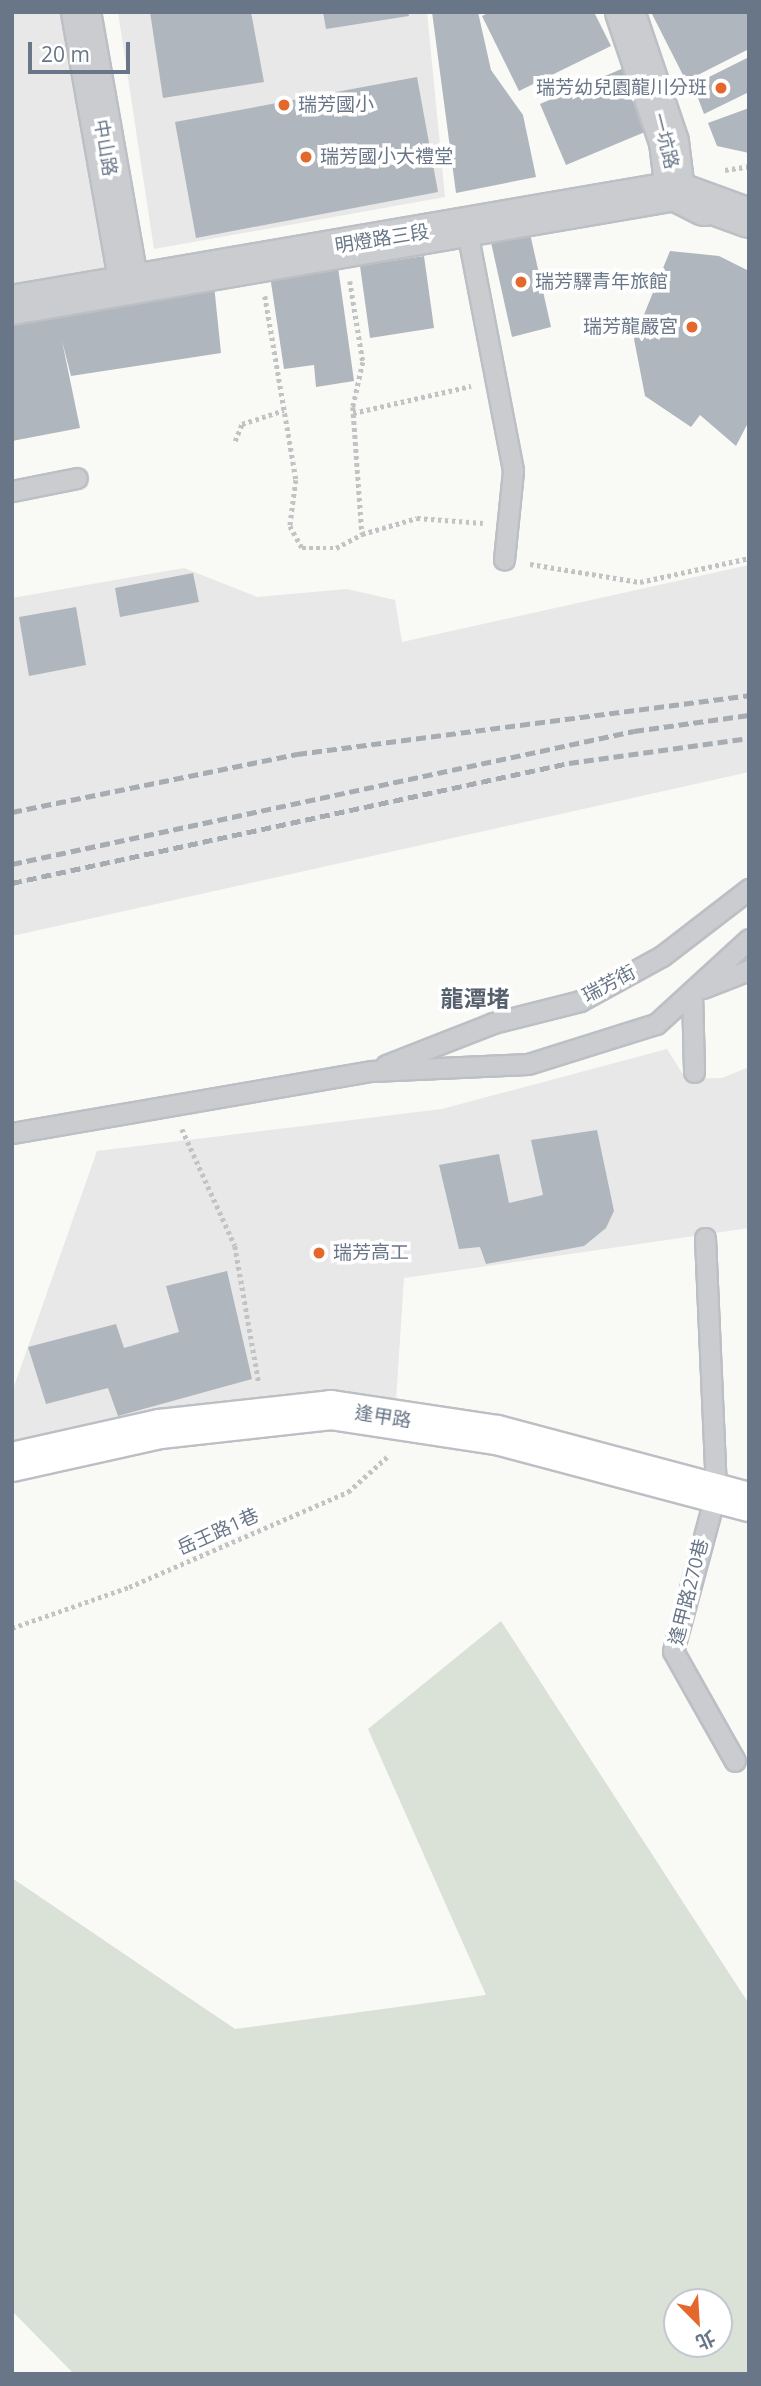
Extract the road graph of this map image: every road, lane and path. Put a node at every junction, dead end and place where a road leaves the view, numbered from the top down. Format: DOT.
graph roads {
  1 [pos="81,12"];
  2 [pos="625,12"];
  3 [pos="676,191"];
  4 [pos="749,218"];
  5 [pos="466,226"];
  6 [pos="749,233"];
  7 [pos="345,244"];
  8 [pos="259,259"];
  9 [pos="129,283"];
  10 [pos="12,305"];
  11 [pos="495,381"];
  12 [pos="284,410"];
  13 [pos="353,413"];
  14 [pos="235,441"];
  15 [pos="77,478"];
  16 [pos="12,491"];
  17 [pos="508,524"];
  18 [pos="362,534"];
  19 [pos="749,558"];
  20 [pos="504,560"];
  21 [pos="749,889"];
  22 [pos="749,939"];
  23 [pos="749,970"];
  24 [pos="692,993"];
  25 [pos="372,1071"];
  26 [pos="694,1072"];
  27 [pos="172,1105"];
  28 [pos="12,1133"];
  29 [pos="705,1238"];
  30 [pos="265,1417"];
  31 [pos="405,1421"];
  32 [pos="12,1462"];
  33 [pos="732,1497"];
  34 [pos="12,1629"];
  35 [pos="735,1761"];
  1 -- 9 [label="street, 中山路"];
  2 -- 3 [label="street, 一坑路"];
  3 -- 4 [label="street, 明燈路三段"];
  3 -- 5 [label="street, 明燈路三段"];
  3 -- 6 [label="street, 一坑路"];
  5 -- 7 [label="street, 明燈路三段"];
  5 -- 11 [label="lane"];
  7 -- 8 [label="street, 明燈路三段"];
  7 -- 13 [label="path"];
  8 -- 9 [label="street, 明燈路三段"];
  8 -- 12 [label="path"];
  9 -- 10 [label="street, 明燈路三段"];
  11 -- 13 [label="path"];
  11 -- 17 [label="lane"];
  12 -- 14 [label="path"];
  12 -- 18 [label="path"];
  13 -- 18 [label="path"];
  15 -- 16 [label="lane"];
  17 -- 18 [label="path"];
  17 -- 20 [label="lane"];
  19 -- 20 [label="path"];
  21 -- 25 [label="lane, 瑞芳街"];
  22 -- 24 [label="lane, 瑞芳街"];
  23 -- 24 [label="lane"];
  24 -- 25 [label="lane, 瑞芳街"];
  24 -- 26 [label="lane"];
  25 -- 27 [label="lane, 瑞芳街"];
  27 -- 28 [label="lane, 瑞芳街"];
  27 -- 30 [label="path"];
  29 -- 33 [label="lane, 逢甲路270巷"];
  30 -- 31 [label="main road, 逢甲路"];
  30 -- 32 [label="main road, 逢甲路"];
  31 -- 33 [label="main road, 逢甲路"];
  31 -- 34 [label="path, 岳王路1巷"];
  33 -- 35 [label="lane, 逢甲路270巷"];
}
